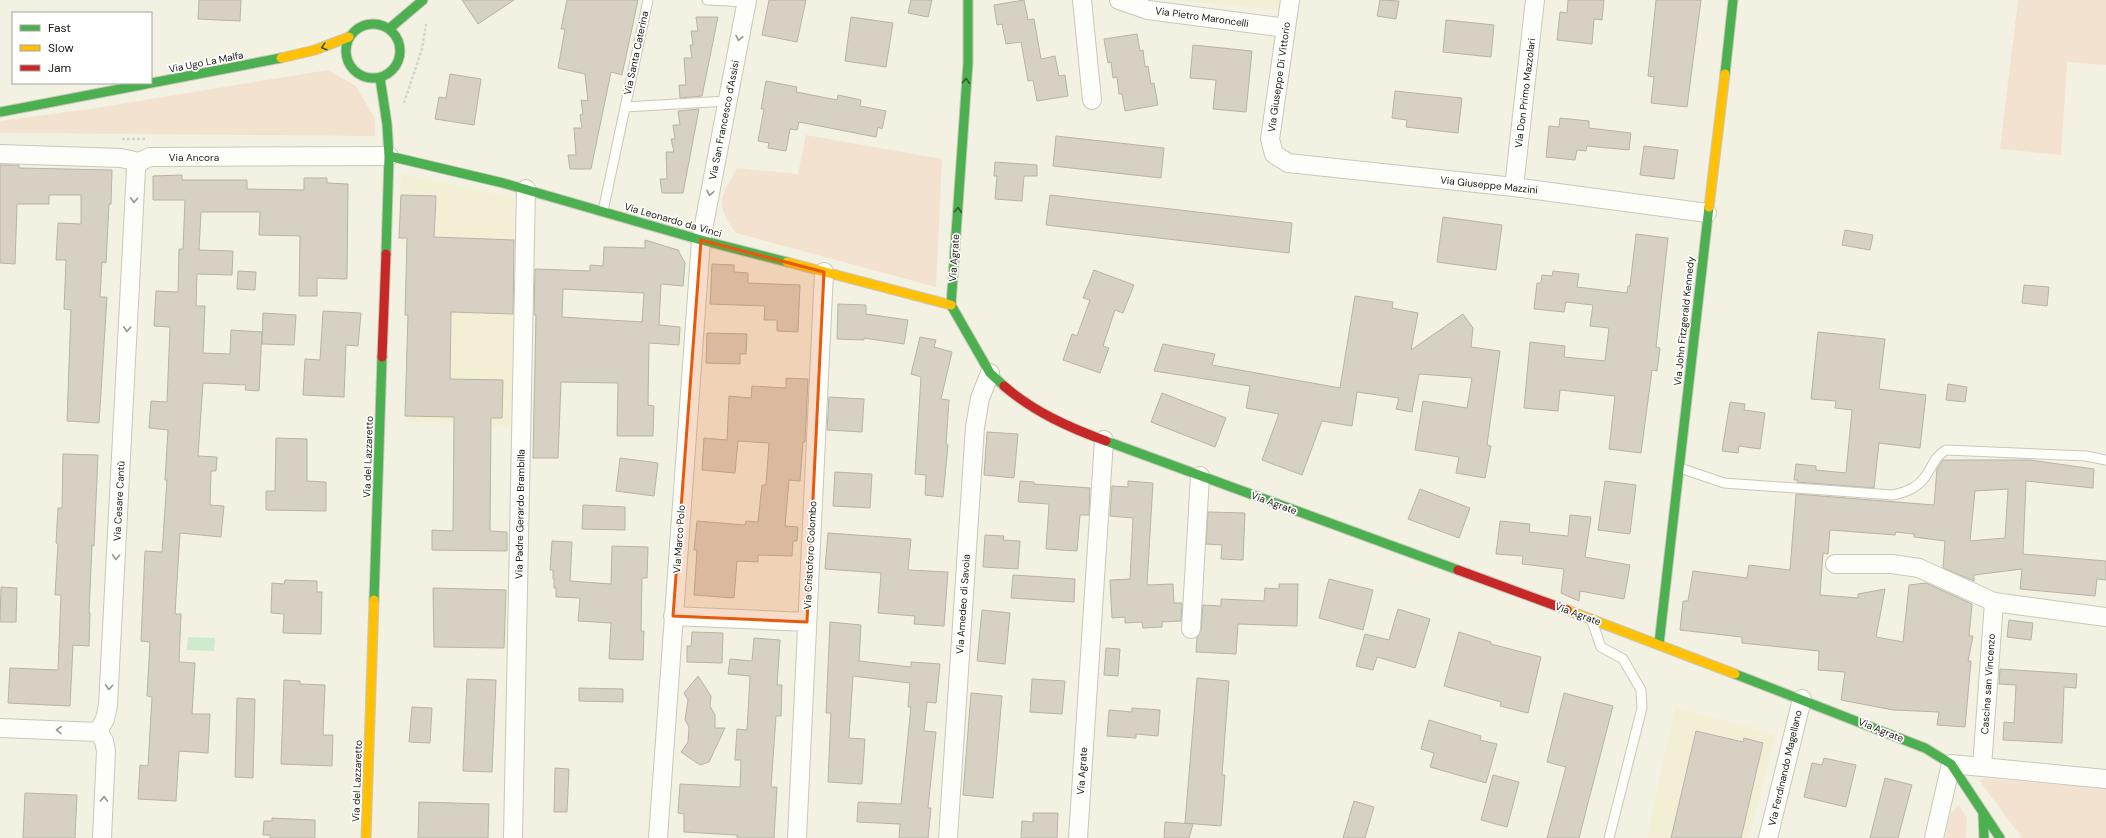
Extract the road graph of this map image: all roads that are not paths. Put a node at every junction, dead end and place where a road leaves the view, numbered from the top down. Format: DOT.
graph roads {
  1 [pos="423,0"];
  2 [pos="648,0"];
  3 [pos="707,0"];
  4 [pos="968,0"];
  5 [pos="1082,0"];
  6 [pos="1119,0"];
  7 [pos="1290,0"];
  8 [pos="1536,0"];
  9 [pos="1733,0"];
  10 [pos="747,1"];
  11 [pos="390,28"];
  12 [pos="1286,28"];
  13 [pos="349,37"];
  14 [pos="298,54"];
  15 [pos="318,59"];
  16 [pos="337,62"];
  17 [pos="348,63"];
  18 [pos="380,78"];
  19 [pos="1092,100"];
  20 [pos="727,101"];
  21 [pos="625,107"];
  22 [pos="0,112"];
  23 [pos="0,154"];
  24 [pos="1274,154"];
  25 [pos="389,156"];
  26 [pos="139,162"];
  27 [pos="1514,187"];
  28 [pos="526,189"];
  29 [pos="602,211"];
  30 [pos="1707,213"];
  31 [pos="701,240"];
  32 [pos="824,272"];
  33 [pos="951,305"];
  34 [pos="990,373"];
  35 [pos="1104,440"];
  36 [pos="2106,460"];
  37 [pos="1678,467"];
  38 [pos="1200,476"];
  39 [pos="1835,564"];
  40 [pos="1994,602"];
  41 [pos="673,616"];
  42 [pos="2106,617"];
  43 [pos="1592,619"];
  44 [pos="807,622"];
  45 [pos="1191,630"];
  46 [pos="1659,644"];
  47 [pos="1802,699"];
  48 [pos="0,728"];
  49 [pos="98,732"];
  50 [pos="1951,764"];
  51 [pos="1982,767"];
  52 [pos="2106,779"];
  53 [pos="1983,814"];
  54 [pos="102,838"];
  55 [pos="366,838"];
  56 [pos="513,838"];
  57 [pos="658,838"];
  58 [pos="798,838"];
  59 [pos="948,838"];
  60 [pos="1078,838"];
  61 [pos="1609,838"];
  62 [pos="1768,838"];
  63 [pos="1934,838"];
  64 [pos="1984,838"];
  65 [pos="2000,838"];
  1 -- 11 [label="main road"];
  2 -- 21 [label="lane, Via Santa Caterina"];
  3 -- 10 [label="lane"];
  33 -- 4 [label="main road, Via Agrate, one-way"];
  5 -- 19 [label="street"];
  6 -- 12 [label="street, Via Pietro Maroncelli"];
  7 -- 12 [label="street, Via Giuseppe Di Vittorio"];
  8 -- 27 [label="street, Via Don Primo Mazzolari"];
  9 -- 30 [label="main road, Via John Fitzgerald Kennedy"];
  10 -- 20 [label="street, Via San Francesco d'Assisi, one-way"];
  11 -- 13 [label="main road, Via Ugo La Malfa"];
  11 -- 18 [label="main road"];
  12 -- 24 [label="street, Via Giuseppe Di Vittorio"];
  13 -- 14 [label="main road, Via Ugo La Malfa, one-way"];
  13 -- 17 [label="main road"];
  14 -- 15 [label="main road, Via Ugo La Malfa"];
  14 -- 22 [label="main road, Via Ugo La Malfa"];
  16 -- 17 [label="main road"];
  17 -- 18 [label="main road"];
  18 -- 25 [label="main road, Via del Lazzaretto"];
  20 -- 21 [label="lane, Via Santa Caterina"];
  20 -- 31 [label="street, Via San Francesco d'Assisi, one-way"];
  21 -- 29 [label="lane, Via Santa Caterina"];
  23 -- 26 [label="street, Via Ancora"];
  24 -- 27 [label="street, Via Giuseppe Mazzini"];
  25 -- 26 [label="street, Via Ancora"];
  25 -- 28 [label="main road, Via Leonardo da Vinci"];
  25 -- 55 [label="main road, Via del Lazzaretto"];
  26 -- 49 [label="street, Via Cesare Cantù, one-way"];
  27 -- 30 [label="street, Via Giuseppe Mazzini"];
  28 -- 29 [label="main road, Via Leonardo da Vinci"];
  28 -- 56 [label="street, Via Padre Gerardo Brambilla"];
  29 -- 31 [label="main road, Via Leonardo da Vinci"];
  30 -- 37 [label="main road, Via John Fitzgerald Kennedy"];
  31 -- 32 [label="main road, Via Leonardo da Vinci"];
  31 -- 41 [label="street, Via Marco Polo"];
  32 -- 33 [label="main road, Via Leonardo da Vinci"];
  32 -- 44 [label="street, Via Cristoforo Colombo"];
  33 -- 34 [label="main road, Via Agrate"];
  34 -- 35 [label="main road, Via Agrate"];
  34 -- 59 [label="street, Via Amedeo di Savoia"];
  35 -- 38 [label="main road, Via Agrate"];
  35 -- 60 [label="street, Via Agrate"];
  36 -- 37 [label="lane"];
  37 -- 46 [label="main road, Via John Fitzgerald Kennedy"];
  38 -- 43 [label="main road, Via Agrate"];
  38 -- 45 [label="street"];
  39 -- 40 [label="street"];
  40 -- 42 [label="street"];
  40 -- 51 [label="street, Cascina san Vincenzo"];
  41 -- 44 [label="street"];
  41 -- 57 [label="street, Via Marco Polo"];
  43 -- 46 [label="main road, Via Agrate"];
  43 -- 61 [label="lane"];
  44 -- 58 [label="street, Via Cristoforo Colombo"];
  46 -- 47 [label="main road, Via Agrate"];
  47 -- 50 [label="main road, Via Agrate"];
  47 -- 62 [label="street, Via Ferdinando Magellano"];
  49 -- 48 [label="street, one-way"];
  54 -- 49 [label="street, one-way"];
  50 -- 51 [label="street, Via Agrate"];
  50 -- 53 [label="main road, Via Agrate"];
  50 -- 63 [label="street"];
  51 -- 52 [label="street, Via Agrate"];
  53 -- 64 [label="main road"];
  53 -- 65 [label="main road, Via Agrate"];
}
